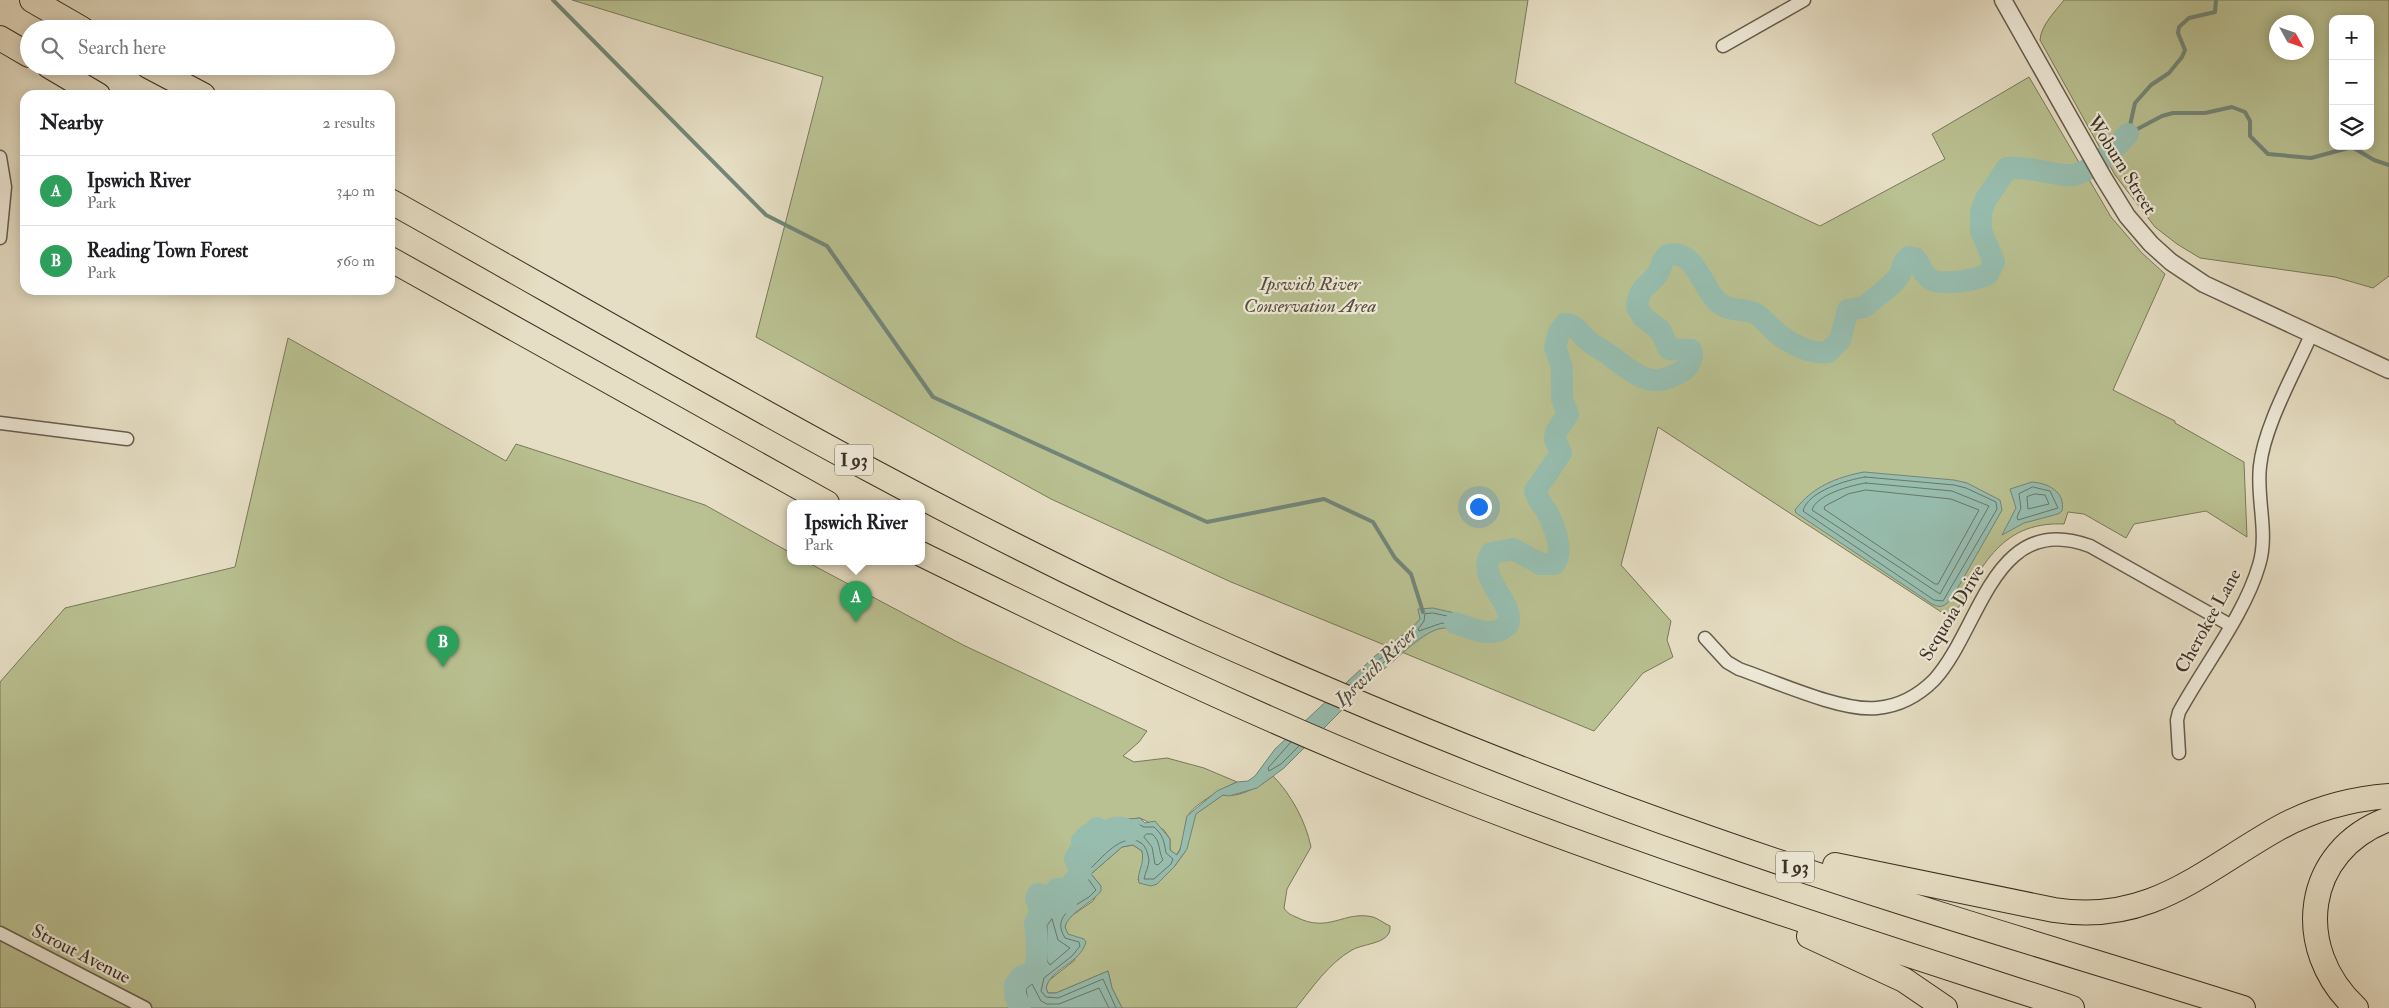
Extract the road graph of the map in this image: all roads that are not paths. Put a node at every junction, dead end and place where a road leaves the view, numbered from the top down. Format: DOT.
graph roads {
  1 [pos="32,0"];
  2 [pos="1804,0"];
  3 [pos="2003,0"];
  4 [pos="66,20"];
  5 [pos="0,38"];
  6 [pos="1724,46"];
  7 [pos="20,49"];
  8 [pos="64,75"];
  9 [pos="165,75"];
  10 [pos="90,90"];
  11 [pos="194,90"];
  12 [pos="0,157"];
  13 [pos="395,204"];
  14 [pos="0,238"];
  15 [pos="395,262"];
  16 [pos="2311,335"];
  17 [pos="2389,370"];
  18 [pos="0,423"];
  19 [pos="127,440"];
  20 [pos="822,500"];
  21 [pos="925,556"];
  22 [pos="2230,625"];
  23 [pos="1704,638"];
  24 [pos="2179,753"];
  25 [pos="2389,796"];
  26 [pos="2389,819"];
  27 [pos="1713,840"];
  28 [pos="1695,885"];
  29 [pos="0,933"];
  30 [pos="146,1008"];
  31 [pos="1945,1008"];
  32 [pos="2072,1008"];
  33 [pos="2243,1008"];
  34 [pos="2356,1008"];
  1 -- 4 [label="highway"];
  2 -- 6 [label="street"];
  3 -- 16 [label="street, Woburn Street"];
  5 -- 7 [label="highway"];
  8 -- 10 [label="highway"];
  9 -- 11 [label="highway"];
  12 -- 14 [label="street"];
  13 -- 27 [label="highway, I 93"];
  15 -- 20 [label="highway"];
  16 -- 17 [label="street, Woburn Street"];
  16 -- 22 [label="street, Cherokee Lane"];
  18 -- 19 [label="street"];
  21 -- 28 [label="highway, I 93"];
  22 -- 23 [label="street, Sequoia Drive"];
  22 -- 24 [label="street, Cherokee Lane"];
  25 -- 27 [label="highway"];
  26 -- 34 [label="highway"];
  27 -- 33 [label="highway, I 93"];
  28 -- 31 [label="highway"];
  28 -- 32 [label="highway, I 93"];
  29 -- 30 [label="street, Strout Avenue"];
}
